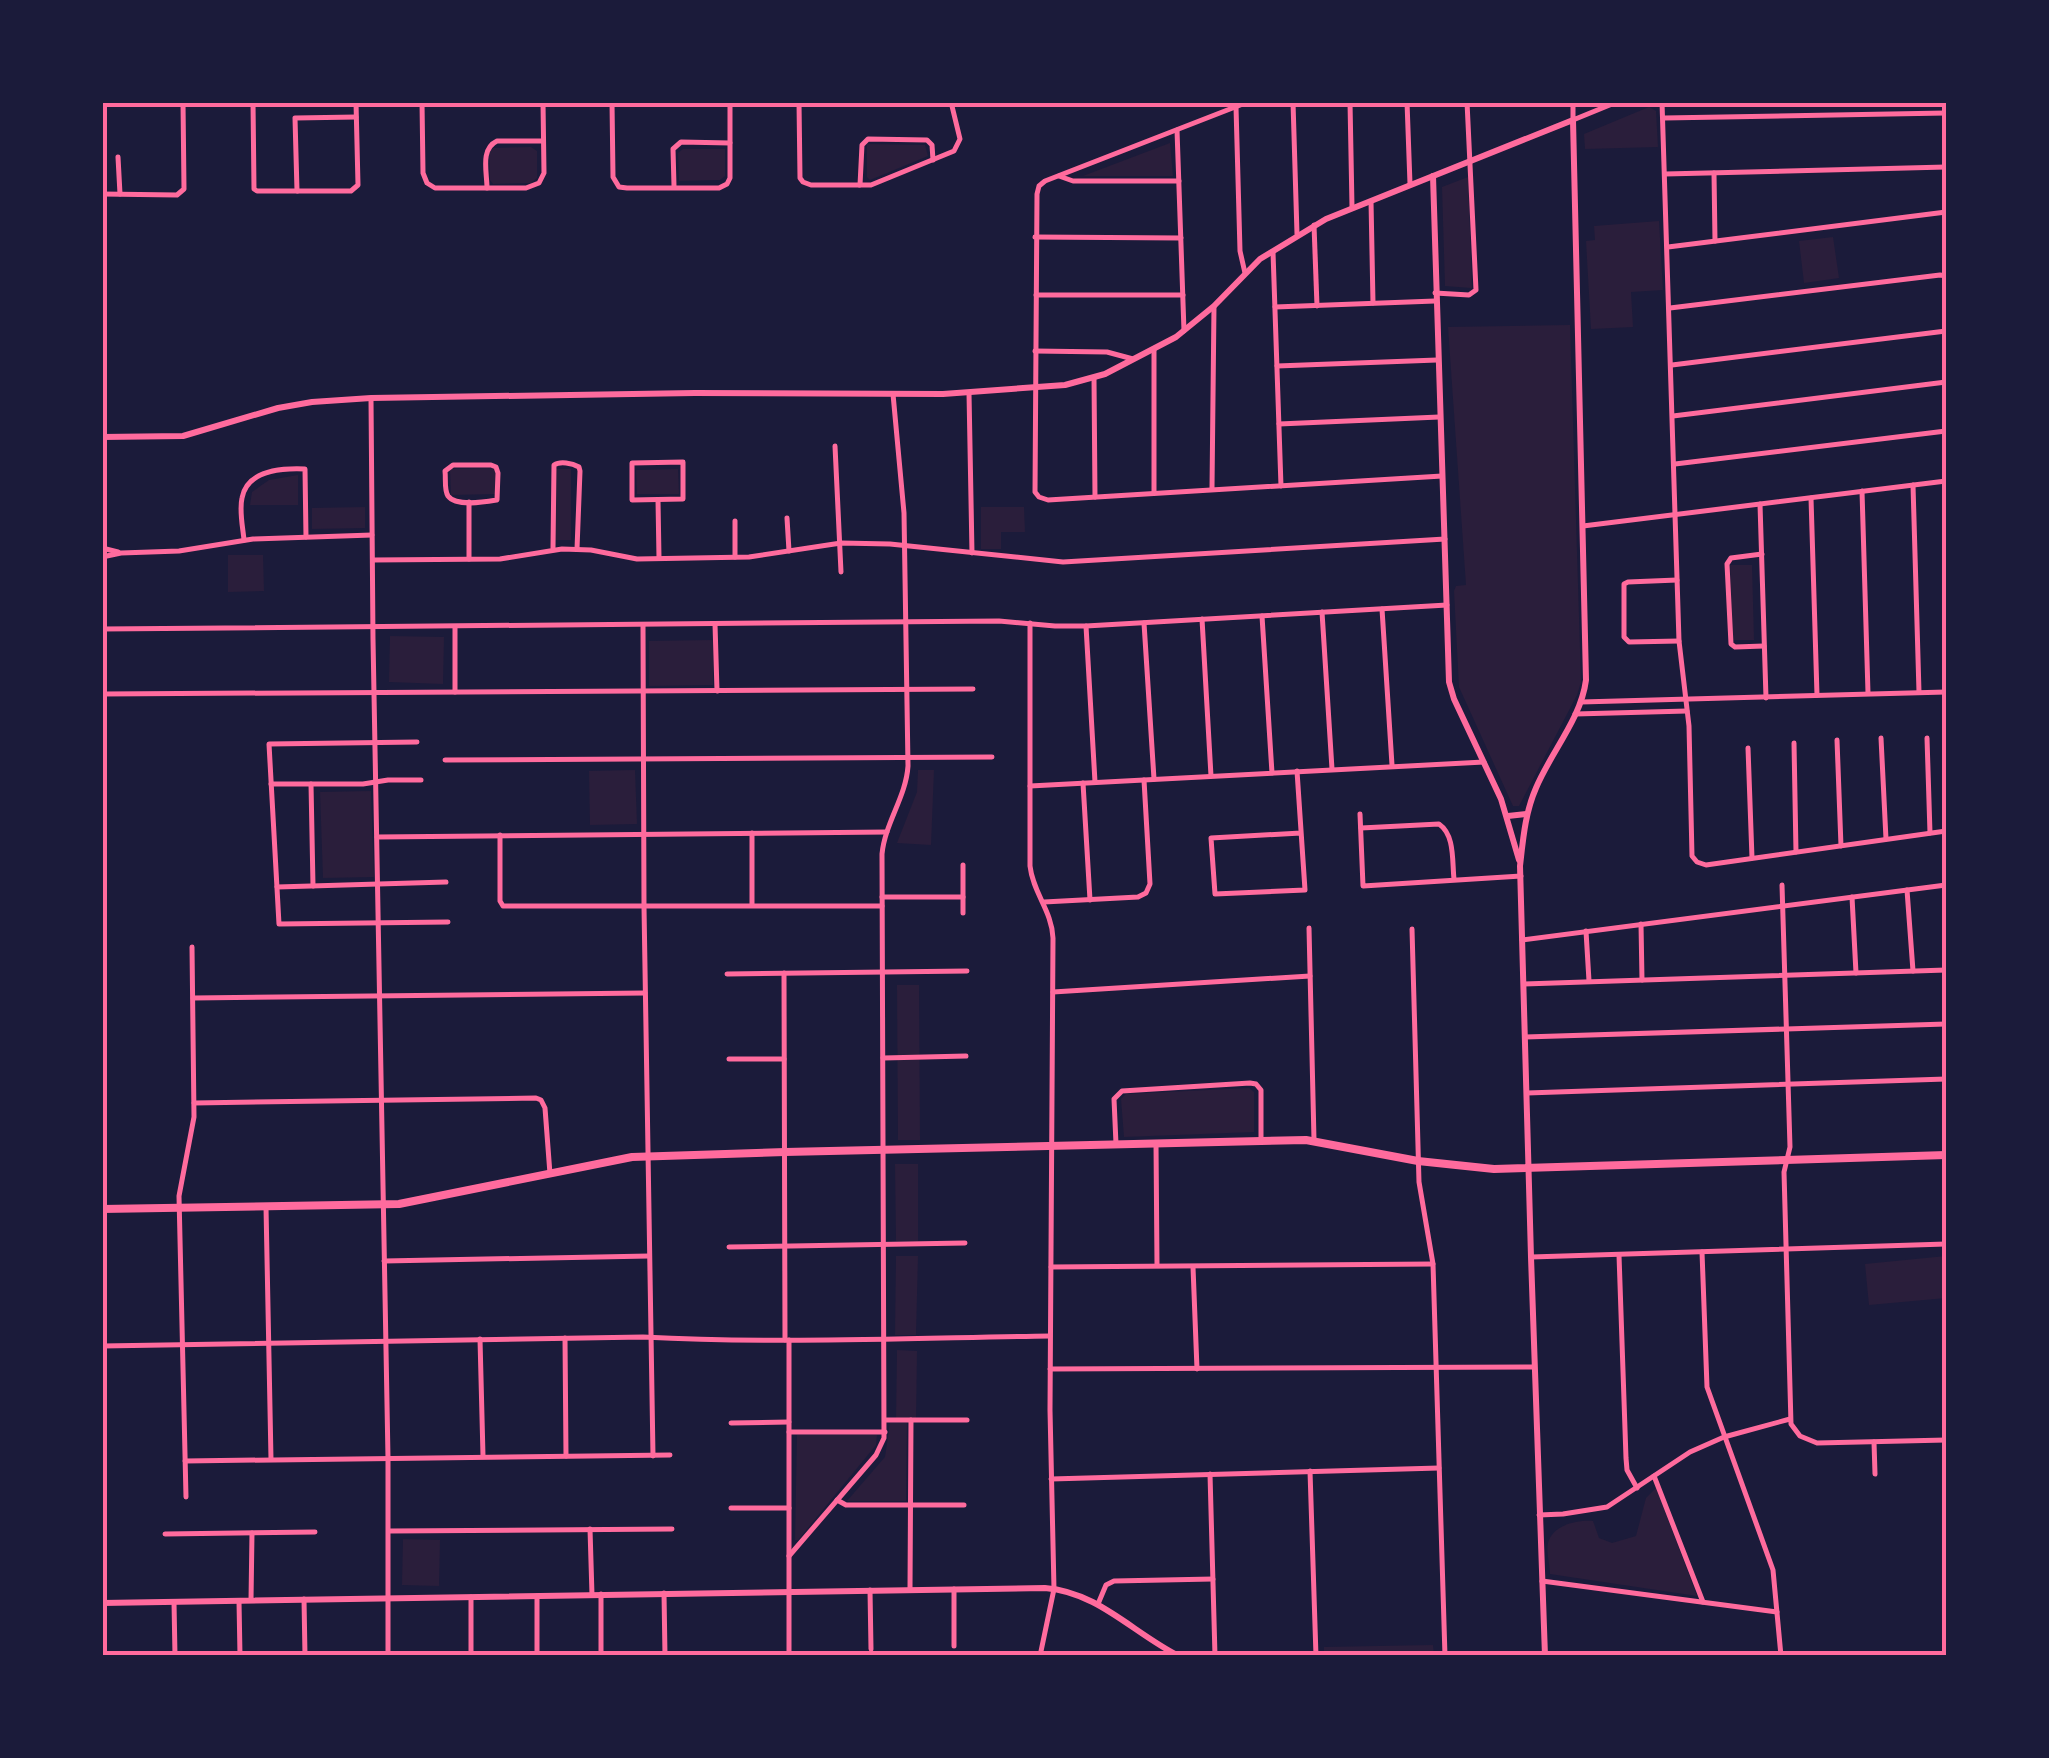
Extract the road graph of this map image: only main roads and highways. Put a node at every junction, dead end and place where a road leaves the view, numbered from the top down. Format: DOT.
graph roads {
  1 [pos="1946,1155"];
  2 [pos="102,1210"];
  1 -- 2 [label="main road"];
}
